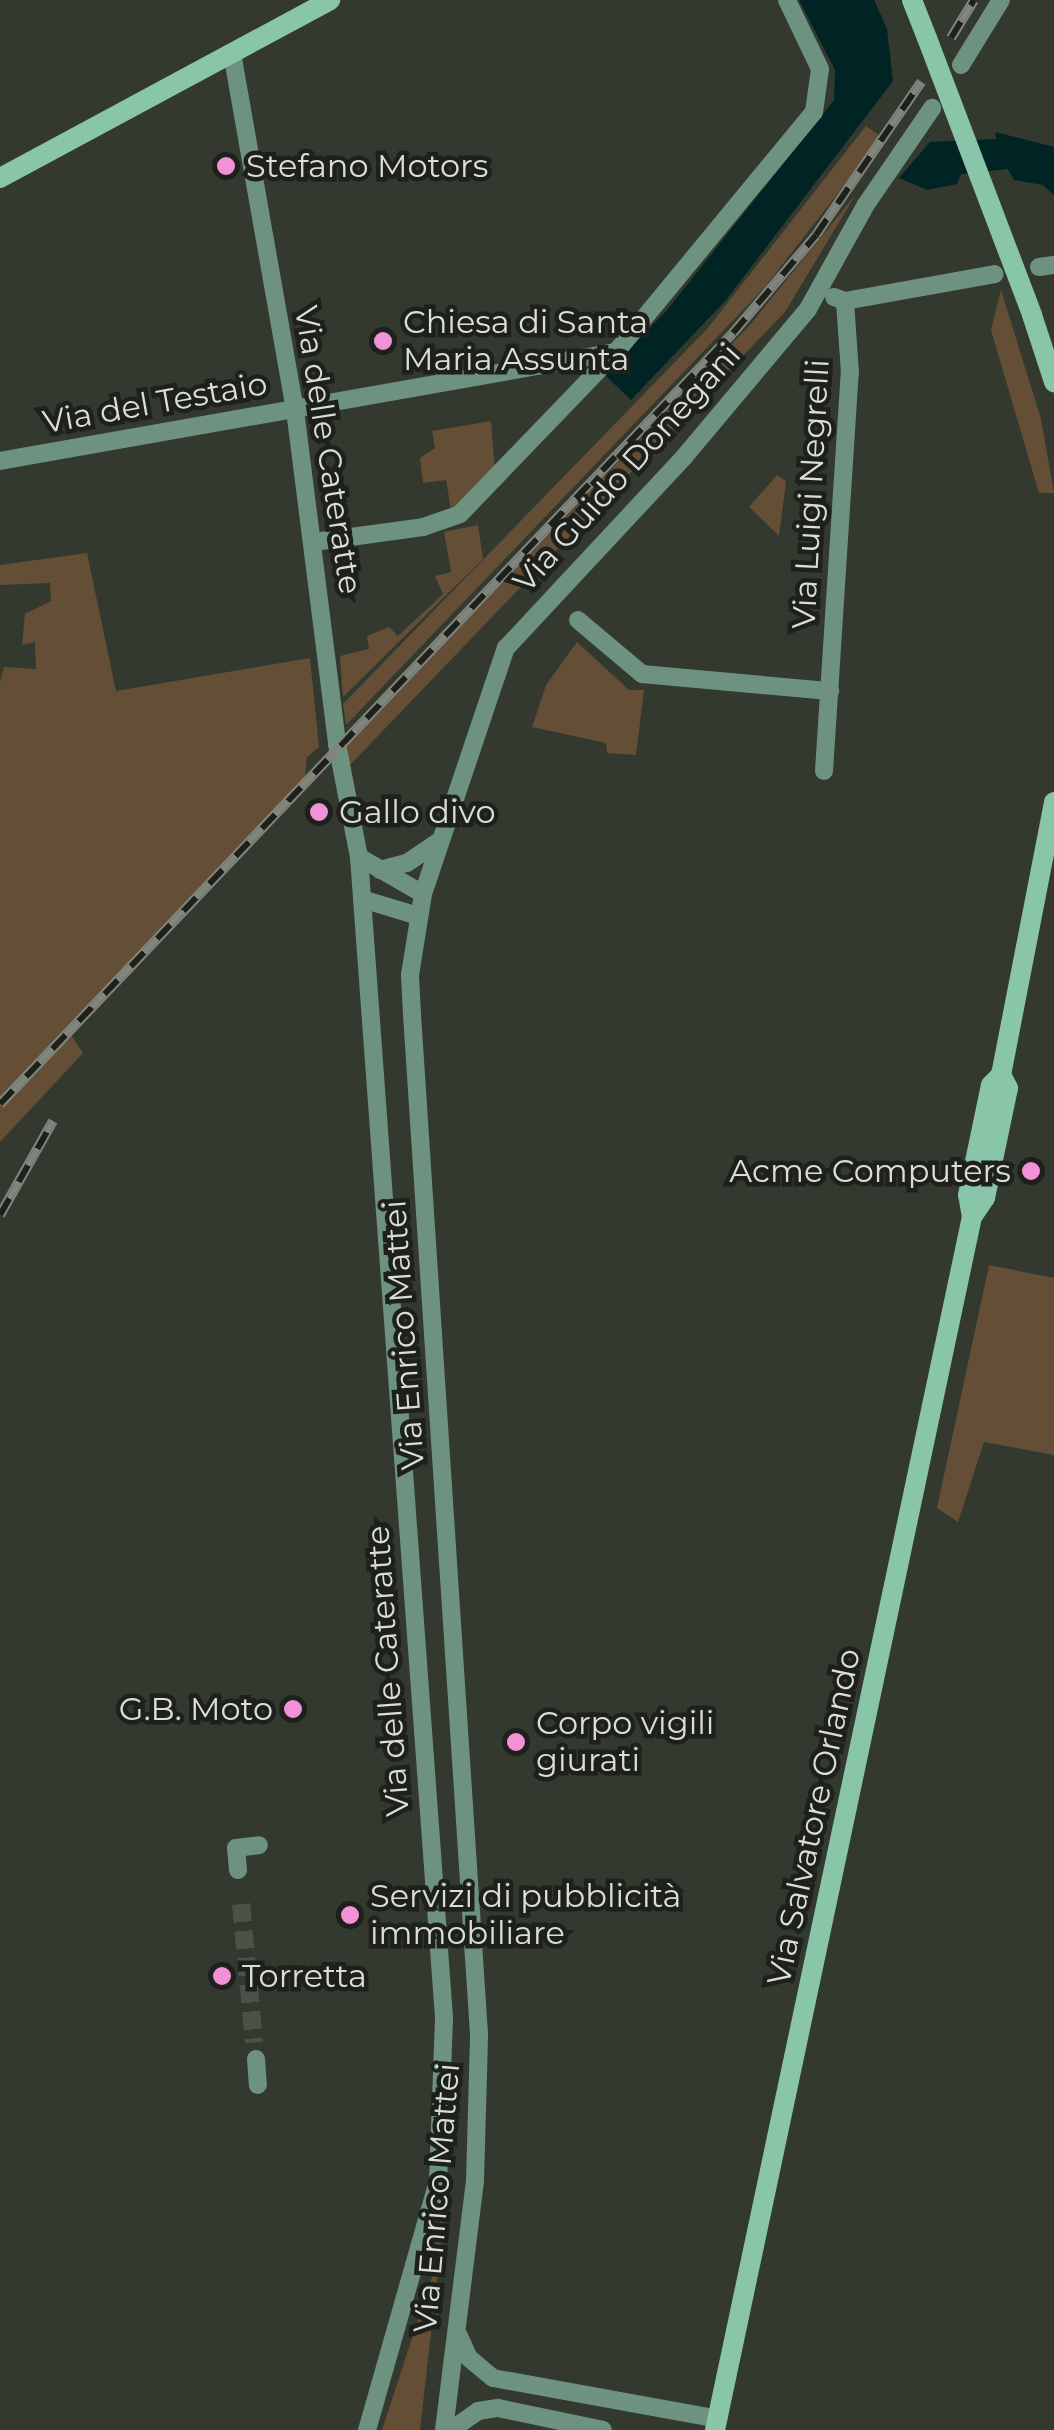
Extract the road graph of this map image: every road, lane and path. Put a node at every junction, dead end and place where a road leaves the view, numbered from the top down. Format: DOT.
graph roads {
  1 [pos="330,0"];
  2 [pos="786,0"];
  3 [pos="912,0"];
  4 [pos="1001,0"];
  5 [pos="232,53"];
  6 [pos="961,65"];
  7 [pos="932,108"];
  8 [pos="0,178"];
  9 [pos="995,274"];
  10 [pos="820,292"];
  11 [pos="845,301"];
  12 [pos="616,352"];
  13 [pos="1054,382"];
  14 [pos="295,410"];
  15 [pos="0,461"];
  16 [pos="314,542"];
  17 [pos="578,620"];
  18 [pos="830,691"];
  19 [pos="824,772"];
  20 [pos="1054,802"];
  21 [pos="441,840"];
  22 [pos="358,858"];
  23 [pos="380,870"];
  24 [pos="1048,878"];
  25 [pos="422,894"];
  26 [pos="362,898"];
  27 [pos="418,916"];
  28 [pos="260,1846"];
  29 [pos="238,1870"];
  30 [pos="256,2059"];
  31 [pos="258,2085"];
  32 [pos="457,2331"];
  33 [pos="717,2424"];
  34 [pos="367,2430"];
  35 [pos="448,2430"];
  36 [pos="603,2430"];
  1 -- 5 [label="main road"];
  2 -- 12 [label="street"];
  3 -- 13 [label="main road, bridge"];
  4 -- 6 [label="street"];
  5 -- 8 [label="main road"];
  5 -- 14 [label="street, Via delle Cateratte"];
  7 -- 10 [label="street, Via Guido Donegani"];
  9 -- 11 [label="street"];
  10 -- 11 [label="street"];
  10 -- 21 [label="street, Via Guido Donegani"];
  11 -- 18 [label="street, Via Luigi Negrelli"];
  12 -- 14 [label="street, Via del Testaio"];
  12 -- 16 [label="street"];
  14 -- 15 [label="street, Via del Testaio"];
  14 -- 16 [label="street, Via delle Cateratte"];
  16 -- 22 [label="street, Via delle Cateratte"];
  17 -- 18 [label="street"];
  18 -- 19 [label="street, Via Luigi Negrelli"];
  20 -- 24 [label="main road, Via Salvatore Orlando"];
  21 -- 23 [label="street"];
  21 -- 25 [label="street, Via Guido Donegani"];
  22 -- 23 [label="street"];
  22 -- 26 [label="street, Via delle Cateratte"];
  23 -- 25 [label="street"];
  24 -- 33 [label="main road, Via Salvatore Orlando"];
  25 -- 27 [label="street, Via Enrico Mattei"];
  26 -- 27 [label="street"];
  26 -- 34 [label="street, Via delle Cateratte"];
  27 -- 32 [label="street, Via Enrico Mattei"];
  28 -- 29 [label="street"];
  30 -- 31 [label="street"];
  32 -- 33 [label="street"];
  32 -- 35 [label="street, Via Enrico Mattei"];
  35 -- 36 [label="street"];
}
